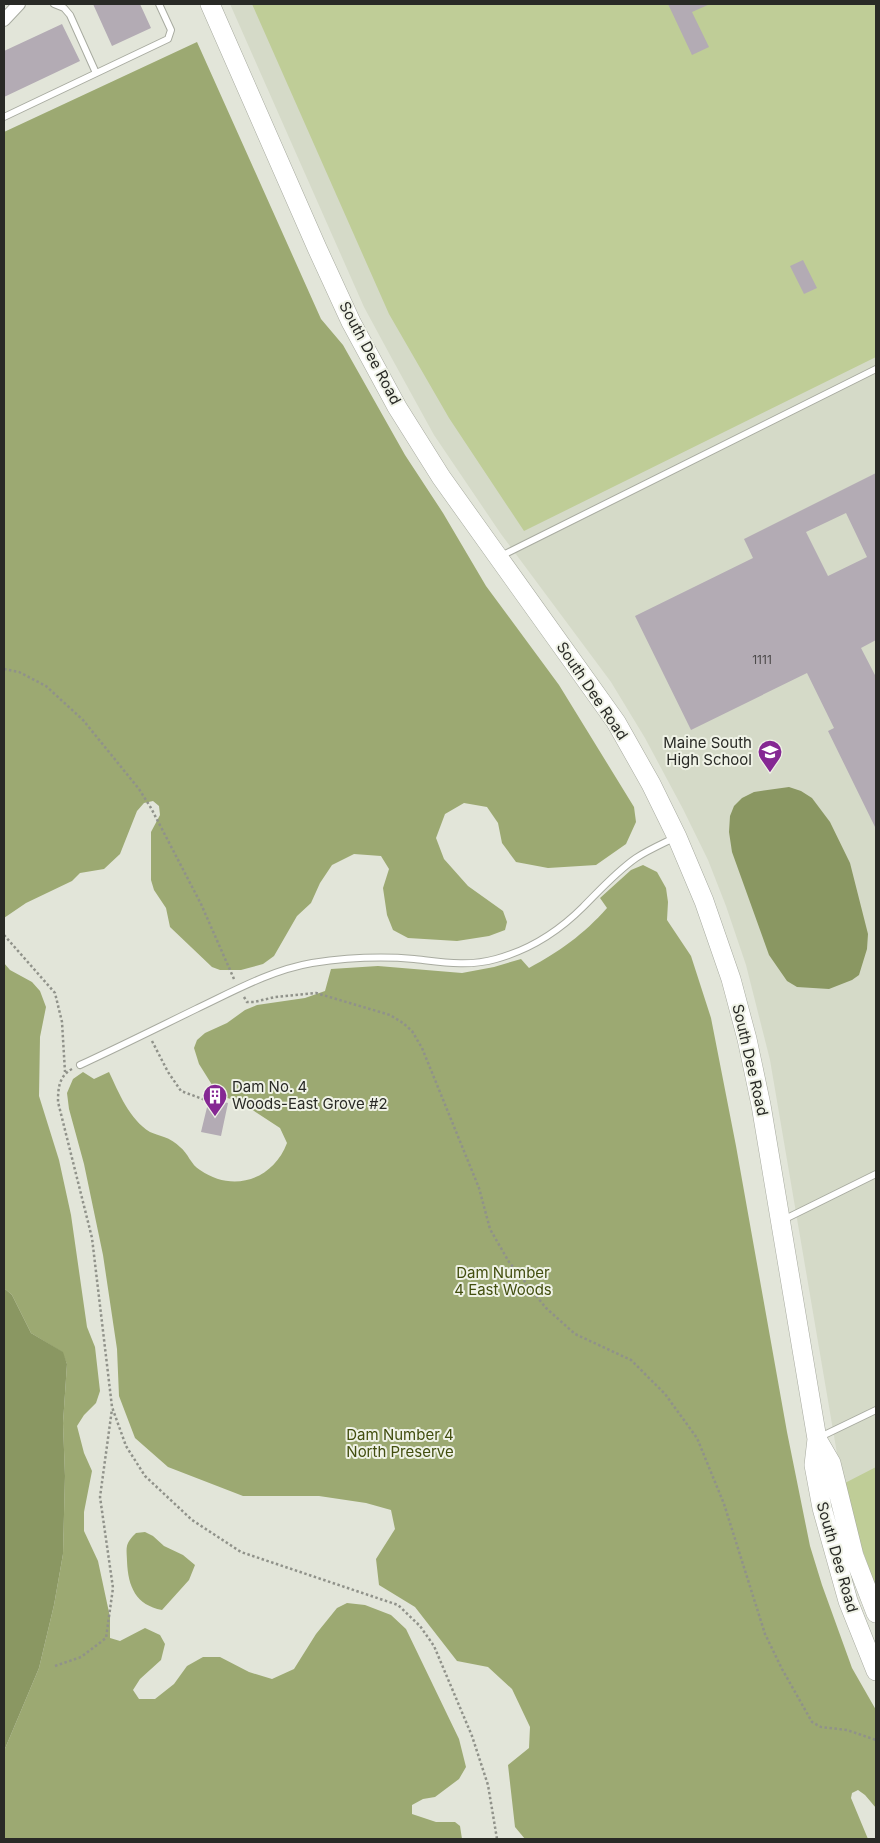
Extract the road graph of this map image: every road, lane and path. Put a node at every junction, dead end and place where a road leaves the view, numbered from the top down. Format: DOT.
graph roads {
  1 [pos="19,4"];
  2 [pos="54,4"];
  3 [pos="159,4"];
  4 [pos="210,4"];
  5 [pos="4,20"];
  6 [pos="96,73"];
  7 [pos="4,117"];
  8 [pos="876,369"];
  9 [pos="497,558"];
  10 [pos="4,668"];
  11 [pos="677,837"];
  12 [pos="4,934"];
  13 [pos="235,982"];
  14 [pos="243,994"];
  15 [pos="147,1033"];
  16 [pos="80,1065"];
  17 [pos="65,1072"];
  18 [pos="208,1101"];
  19 [pos="876,1174"];
  20 [pos="780,1221"];
  21 [pos="112,1407"];
  22 [pos="876,1410"];
  23 [pos="817,1439"];
  24 [pos="876,1613"];
  25 [pos="55,1666"];
  26 [pos="876,1671"];
  27 [pos="876,1740"];
  28 [pos="497,1839"];
  1 -- 5 [label="street"];
  2 -- 6 [label="lane"];
  3 -- 6 [label="lane"];
  4 -- 9 [label="main road, South Dee Road"];
  6 -- 7 [label="lane"];
  8 -- 9 [label="lane"];
  9 -- 11 [label="main road, South Dee Road"];
  10 -- 13 [label="path"];
  11 -- 15 [label="lane"];
  11 -- 20 [label="main road, South Dee Road"];
  12 -- 17 [label="path"];
  14 -- 27 [label="path"];
  15 -- 16 [label="lane"];
  15 -- 18 [label="path"];
  16 -- 17 [label="path"];
  17 -- 21 [label="path"];
  19 -- 20 [label="lane"];
  20 -- 23 [label="main road, South Dee Road"];
  21 -- 25 [label="path"];
  21 -- 28 [label="path"];
  22 -- 23 [label="lane"];
  23 -- 24 [label="main road, South Dee Road"];
  23 -- 26 [label="main road, South Dee Road"];
}
